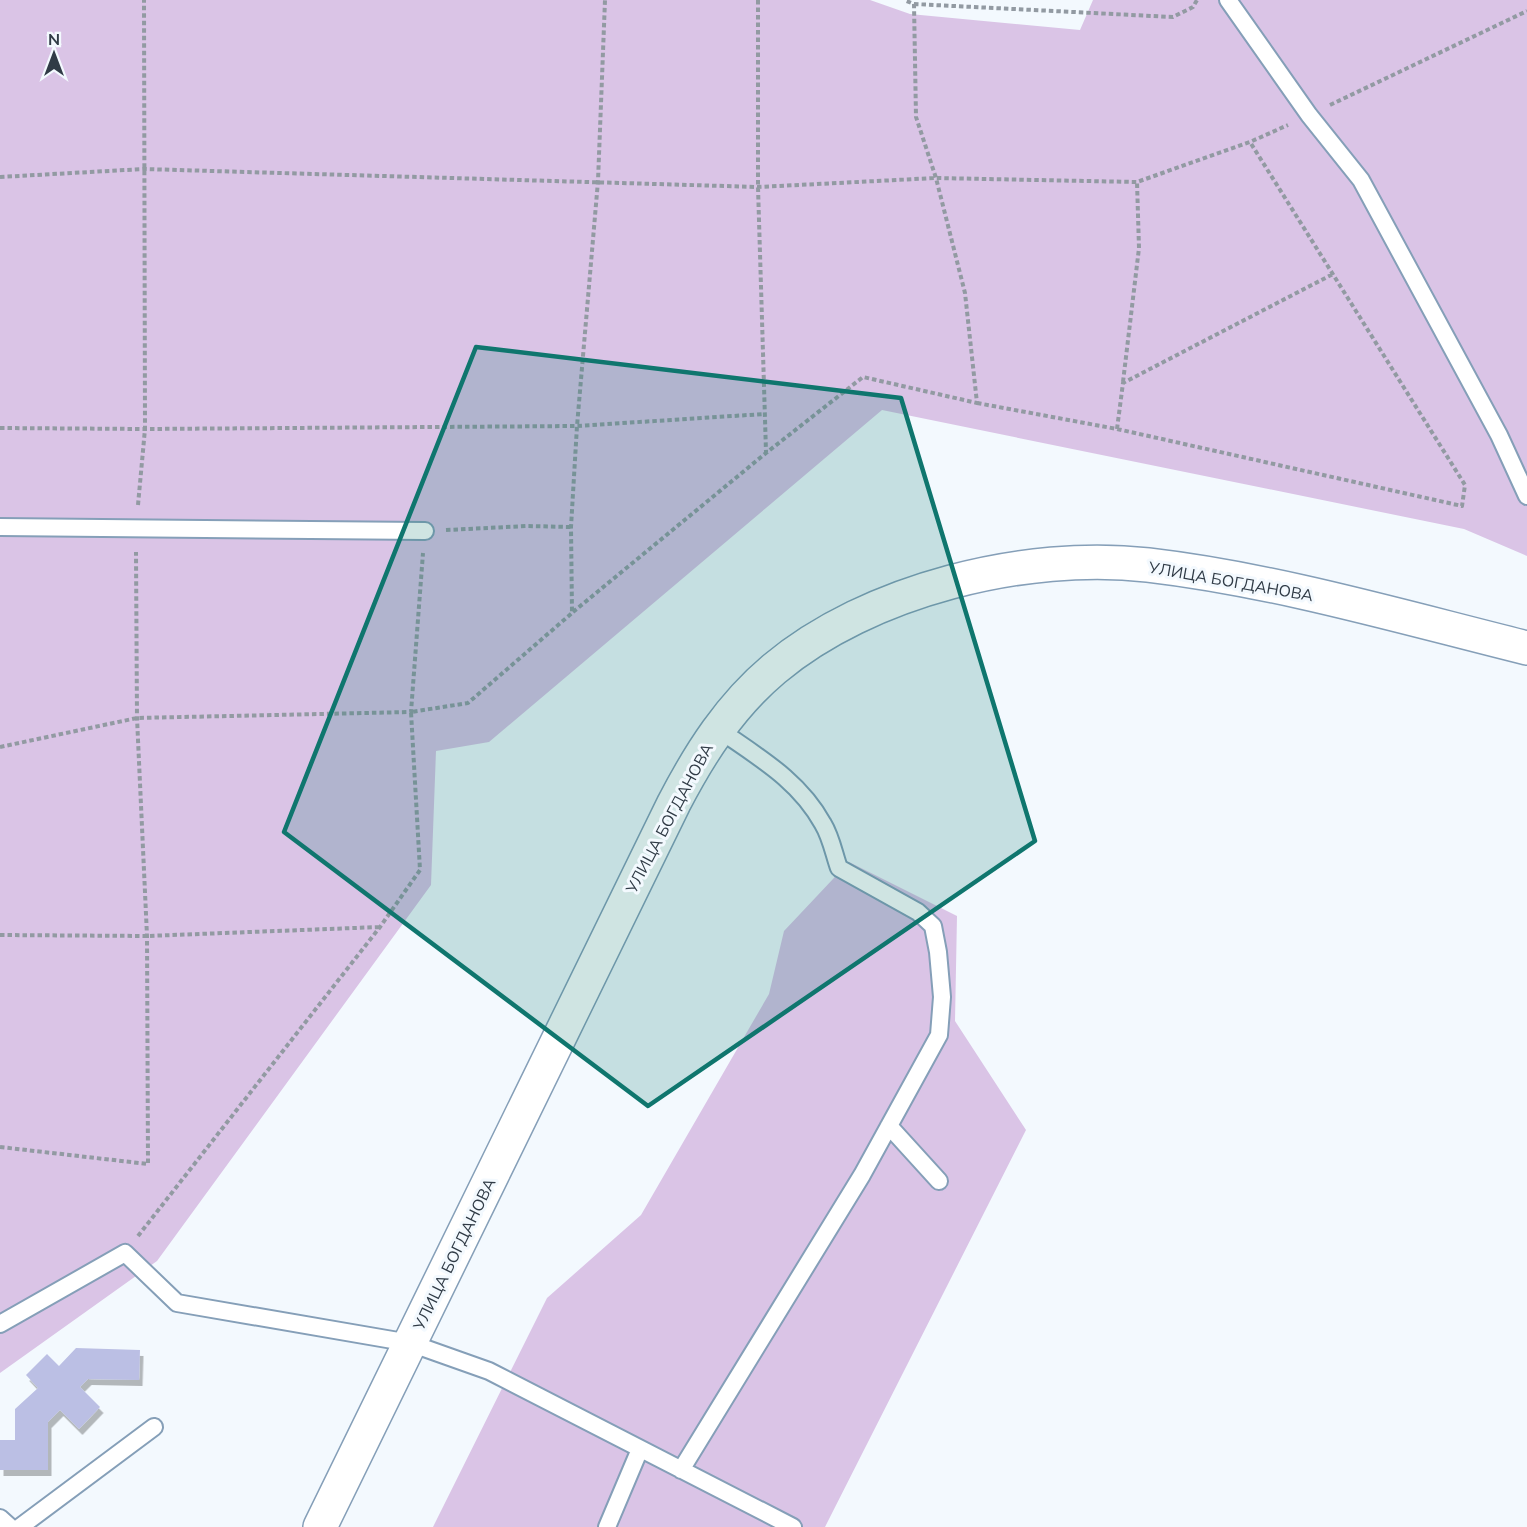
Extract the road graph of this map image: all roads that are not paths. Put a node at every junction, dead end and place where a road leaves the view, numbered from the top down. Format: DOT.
graph roads {
  1 [pos="1228,0"];
  2 [pos="1527,496"];
  3 [pos="0,527"];
  4 [pos="425,531"];
  5 [pos="1527,648"];
  6 [pos="718,729"];
  7 [pos="889,1126"];
  8 [pos="939,1181"];
  9 [pos="0,1324"];
  10 [pos="410,1343"];
  11 [pos="154,1427"];
  12 [pos="640,1449"];
  13 [pos="681,1470"];
  14 [pos="0,1518"];
  15 [pos="10,1527"];
  16 [pos="20,1527"];
  17 [pos="320,1527"];
  18 [pos="607,1527"];
  19 [pos="793,1527"];
  1 -- 2 [label="lane"];
  3 -- 4 [label="lane"];
  5 -- 6 [label="main road, УЛИЦА БОГДАНОВА"];
  6 -- 7 [label="lane"];
  6 -- 10 [label="main road, УЛИЦА БОГДАНОВА"];
  7 -- 8 [label="lane"];
  7 -- 13 [label="lane"];
  9 -- 10 [label="lane"];
  10 -- 12 [label="lane"];
  10 -- 17 [label="main road, УЛИЦА БОГДАНОВА"];
  11 -- 16 [label="lane"];
  12 -- 13 [label="lane"];
  12 -- 18 [label="lane"];
  13 -- 19 [label="lane"];
  14 -- 15 [label="lane"];
}
